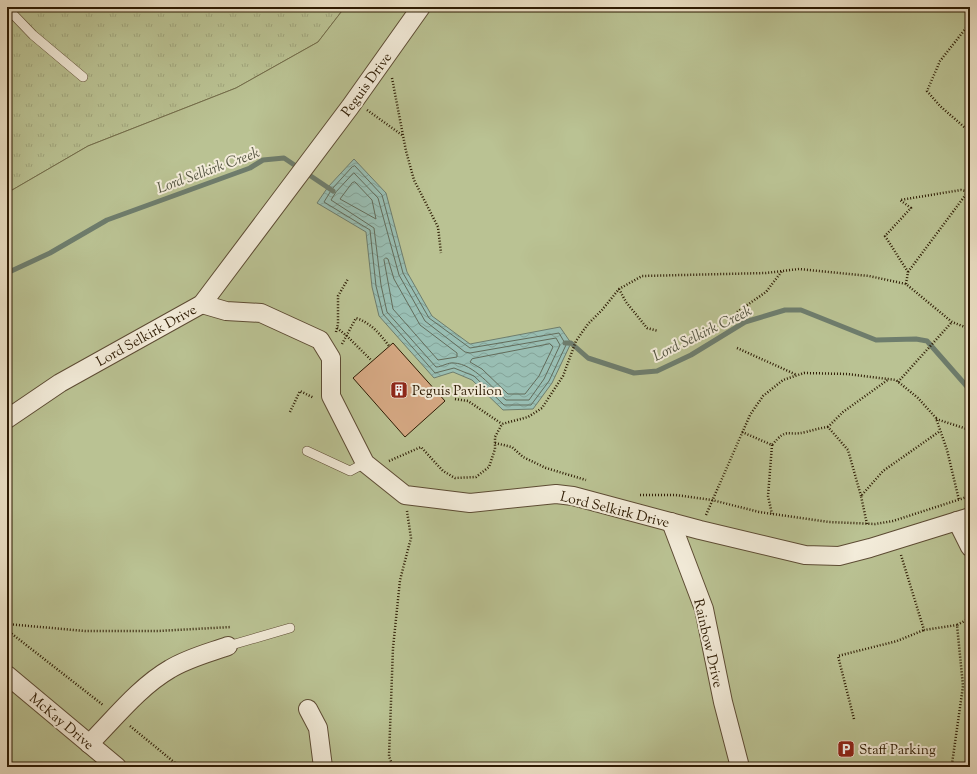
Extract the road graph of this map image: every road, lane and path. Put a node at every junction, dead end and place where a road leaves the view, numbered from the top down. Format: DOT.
graph roads {
  1 [pos="421,7"];
  2 [pos="7,8"];
  3 [pos="970,23"];
  4 [pos="388,54"];
  5 [pos="83,77"];
  6 [pos="355,101"];
  7 [pos="970,132"];
  8 [pos="403,135"];
  9 [pos="969,191"];
  10 [pos="441,253"];
  11 [pos="782,271"];
  12 [pos="908,272"];
  13 [pos="348,279"];
  14 [pos="906,284"];
  15 [pos="619,288"];
  16 [pos="202,304"];
  17 [pos="738,312"];
  18 [pos="952,322"];
  19 [pos="337,328"];
  20 [pos="970,329"];
  21 [pos="658,331"];
  22 [pos="347,336"];
  23 [pos="389,346"];
  24 [pos="737,348"];
  25 [pos="331,358"];
  26 [pos="372,361"];
  27 [pos="797,375"];
  28 [pos="889,379"];
  29 [pos="898,382"];
  30 [pos="455,399"];
  31 [pos="321,401"];
  32 [pos="290,412"];
  33 [pos="936,418"];
  34 [pos="7,419"];
  35 [pos="502,424"];
  36 [pos="828,427"];
  37 [pos="970,430"];
  38 [pos="940,431"];
  39 [pos="742,432"];
  40 [pos="495,444"];
  41 [pos="772,445"];
  42 [pos="307,451"];
  43 [pos="365,463"];
  44 [pos="591,481"];
  45 [pos="633,494"];
  46 [pos="405,495"];
  47 [pos="861,496"];
  48 [pos="970,496"];
  49 [pos="959,499"];
  50 [pos="712,500"];
  51 [pos="772,514"];
  52 [pos="964,519"];
  53 [pos="671,522"];
  54 [pos="867,524"];
  55 [pos="700,530"];
  56 [pos="896,539"];
  57 [pos="970,547"];
  58 [pos="970,618"];
  59 [pos="7,624"];
  60 [pos="957,625"];
  61 [pos="231,627"];
  62 [pos="290,628"];
  63 [pos="7,630"];
  64 [pos="924,630"];
  65 [pos="228,646"];
  66 [pos="7,675"];
  67 [pos="308,709"];
  68 [pos="117,716"];
  69 [pos="854,719"];
  70 [pos="89,744"];
  71 [pos="117,767"];
  72 [pos="180,767"];
  73 [pos="322,767"];
  74 [pos="393,767"];
  75 [pos="740,767"];
  76 [pos="954,767"];
  1 -- 4 [label="street, Peguis Drive"];
  2 -- 5 [label="lane"];
  3 -- 7 [label="path"];
  4 -- 6 [label="street, Peguis Drive"];
  4 -- 8 [label="path"];
  6 -- 8 [label="path"];
  6 -- 16 [label="street, Peguis Drive"];
  8 -- 10 [label="path"];
  9 -- 12 [label="path"];
  9 -- 12 [label="path"];
  11 -- 14 [label="path"];
  11 -- 15 [label="path"];
  11 -- 17 [label="path"];
  12 -- 14 [label="path"];
  13 -- 19 [label="path"];
  14 -- 18 [label="path"];
  15 -- 21 [label="path"];
  15 -- 35 [label="path"];
  16 -- 25 [label="street, Lord Selkirk Drive"];
  16 -- 34 [label="street, Lord Selkirk Drive"];
  18 -- 20 [label="path"];
  18 -- 29 [label="path"];
  19 -- 22 [label="path"];
  19 -- 25 [label="path"];
  22 -- 23 [label="path"];
  22 -- 25 [label="path"];
  22 -- 26 [label="path"];
  24 -- 27 [label="path"];
  25 -- 43 [label="street"];
  27 -- 28 [label="path"];
  27 -- 39 [label="path"];
  28 -- 29 [label="path"];
  28 -- 36 [label="path"];
  29 -- 33 [label="path"];
  30 -- 35 [label="path"];
  31 -- 32 [label="path"];
  33 -- 37 [label="path"];
  33 -- 38 [label="path"];
  35 -- 40 [label="path"];
  36 -- 41 [label="path"];
  36 -- 47 [label="path"];
  38 -- 47 [label="path"];
  38 -- 49 [label="path"];
  39 -- 41 [label="path"];
  39 -- 50 [label="path"];
  40 -- 43 [label="path"];
  40 -- 44 [label="path"];
  41 -- 51 [label="path"];
  42 -- 43 [label="lane"];
  43 -- 46 [label="street"];
  45 -- 50 [label="path"];
  46 -- 53 [label="street, Lord Selkirk Drive"];
  46 -- 74 [label="path"];
  47 -- 54 [label="path"];
  48 -- 49 [label="path"];
  49 -- 52 [label="path"];
  49 -- 54 [label="path"];
  50 -- 51 [label="path"];
  50 -- 55 [label="path"];
  51 -- 54 [label="path"];
  52 -- 56 [label="street, Lord Selkirk Drive"];
  52 -- 57 [label="street"];
  53 -- 55 [label="street, Lord Selkirk Drive"];
  53 -- 75 [label="street, Rainbow Drive"];
  55 -- 56 [label="street, Lord Selkirk Drive"];
  56 -- 64 [label="path"];
  58 -- 60 [label="path"];
  59 -- 61 [label="path"];
  60 -- 64 [label="path"];
  60 -- 76 [label="path"];
  62 -- 65 [label="lane"];
  63 -- 68 [label="path"];
  64 -- 69 [label="path"];
  65 -- 68 [label="street"];
  66 -- 70 [label="street, McKay Drive"];
  67 -- 73 [label="street"];
  68 -- 70 [label="street"];
  68 -- 72 [label="path"];
  70 -- 71 [label="street, McKay Drive"];
}
